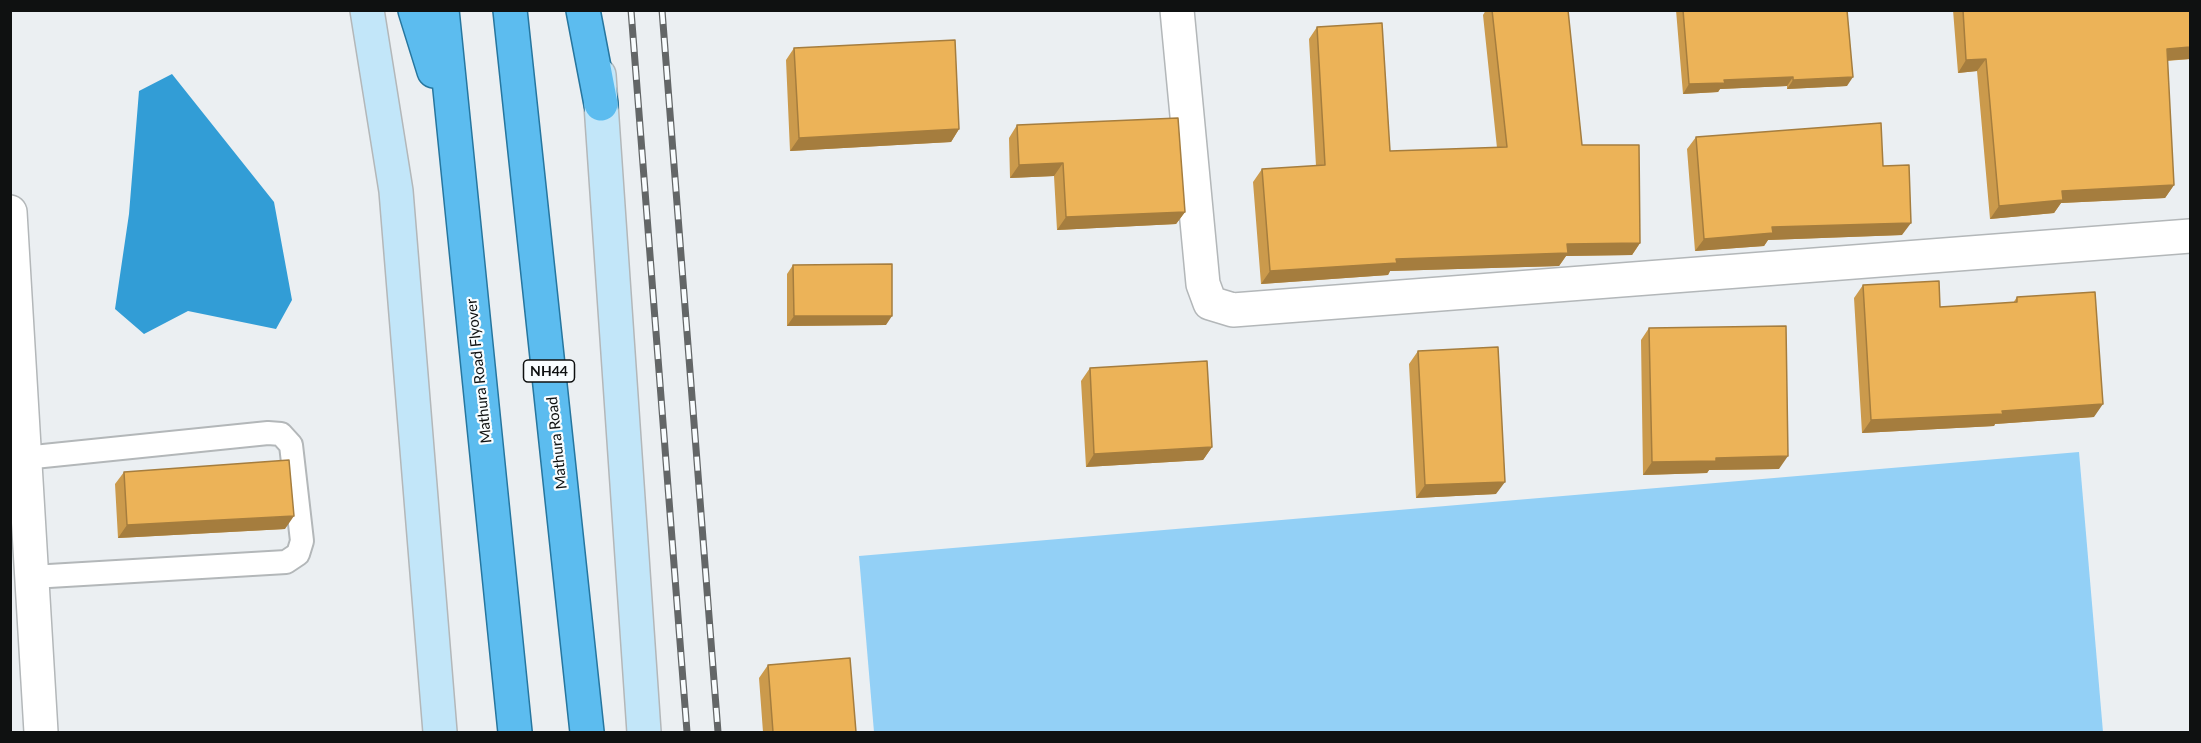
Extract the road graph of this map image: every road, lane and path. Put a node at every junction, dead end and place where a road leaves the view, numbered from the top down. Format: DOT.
graph roads {
  1 [pos="367,10"];
  2 [pos="415,10"];
  3 [pos="442,10"];
  4 [pos="510,10"];
  5 [pos="583,10"];
  6 [pos="595,10"];
  7 [pos="1177,10"];
  8 [pos="601,104"];
  9 [pos="455,135"];
  10 [pos="10,212"];
  11 [pos="2190,236"];
  12 [pos="24,458"];
  13 [pos="32,577"];
  14 [pos="40,732"];
  15 [pos="440,732"];
  16 [pos="515,732"];
  17 [pos="587,732"];
  18 [pos="644,732"];
  1 -- 15 [label="main road"];
  2 -- 9 [label="highway"];
  3 -- 9 [label="highway, Mathura Road Flyover"];
  4 -- 17 [label="highway, Mathura Road / NH44"];
  5 -- 8 [label="highway"];
  6 -- 8 [label="main road"];
  7 -- 11 [label="street"];
  8 -- 18 [label="main road"];
  9 -- 16 [label="highway, Mathura Road Flyover"];
  10 -- 12 [label="street"];
  12 -- 13 [label="street"];
  12 -- 13 [label="lane"];
  13 -- 14 [label="street"];
}
